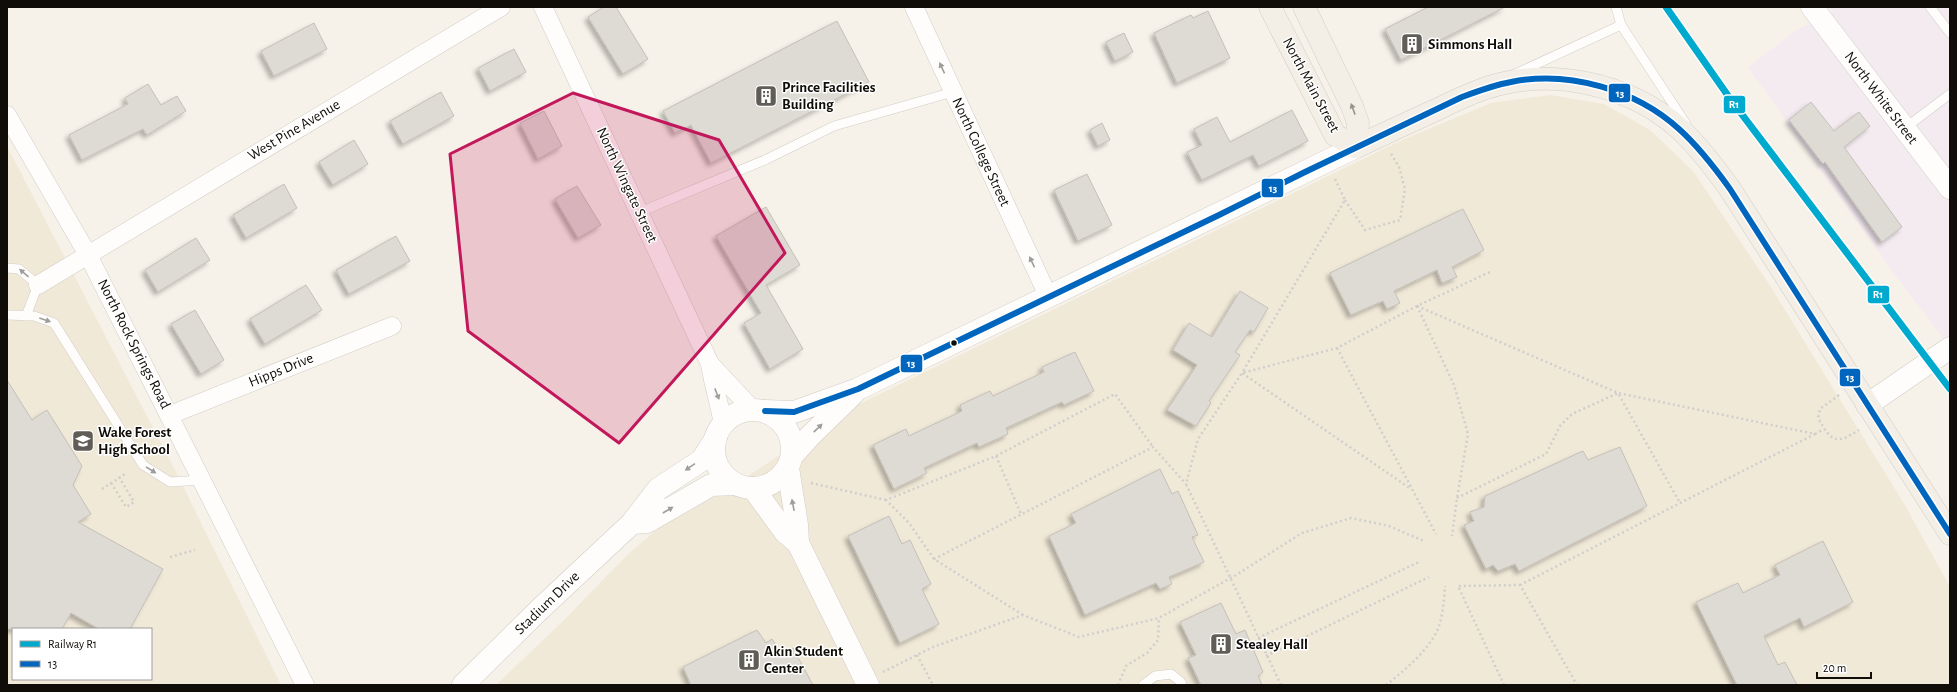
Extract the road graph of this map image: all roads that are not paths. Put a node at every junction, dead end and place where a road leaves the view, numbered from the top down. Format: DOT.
graph roads {
  1 [pos="501,7"];
  2 [pos="543,7"];
  3 [pos="914,7"];
  4 [pos="1270,7"];
  5 [pos="1304,7"];
  6 [pos="1616,7"];
  7 [pos="1812,7"];
  8 [pos="1930,7"];
  9 [pos="1621,25"];
  10 [pos="1950,33"];
  11 [pos="1486,88"];
  12 [pos="953,92"];
  13 [pos="1950,94"];
  14 [pos="7,115"];
  15 [pos="1905,128"];
  16 [pos="1356,147"];
  17 [pos="1707,157"];
  18 [pos="1950,188"];
  19 [pos="640,212"];
  20 [pos="88,254"];
  21 [pos="7,268"];
  22 [pos="38,285"];
  23 [pos="1049,298"];
  24 [pos="7,315"];
  25 [pos="26,316"];
  26 [pos="392,326"];
  27 [pos="1950,348"];
  28 [pos="710,364"];
  29 [pos="858,389"];
  30 [pos="1867,405"];
  31 [pos="758,410"];
  32 [pos="170,415"];
  33 [pos="719,431"];
  34 [pos="790,462"];
  35 [pos="202,480"];
  36 [pos="744,486"];
  37 [pos="632,523"];
  38 [pos="1950,534"];
  39 [pos="798,542"];
  40 [pos="874,679"];
  41 [pos="305,685"];
  42 [pos="463,685"];
  43 [pos="1143,685"];
  44 [pos="1182,685"];
  1 -- 20 [label="street, West Pine Avenue"];
  2 -- 19 [label="street, North Wingate Street"];
  12 -- 3 [label="street, North College Street, one-way"];
  4 -- 16 [label="main road, North Main Street"];
  16 -- 5 [label="main road, North Main Street, one-way"];
  6 -- 9 [label="lane"];
  7 -- 15 [label="street, North White Street"];
  8 -- 10 [label="lane"];
  9 -- 11 [label="lane"];
  9 -- 17 [label="lane"];
  11 -- 16 [label="main road"];
  11 -- 17 [label="main road"];
  12 -- 19 [label="lane"];
  23 -- 12 [label="street, North College Street, one-way"];
  13 -- 15 [label="lane"];
  14 -- 20 [label="street, North Rock Springs Road"];
  15 -- 18 [label="street, North White Street"];
  16 -- 23 [label="street"];
  17 -- 30 [label="main road"];
  19 -- 28 [label="street, North Wingate Street"];
  20 -- 22 [label="street, West Pine Avenue"];
  20 -- 32 [label="street, North Rock Springs Road"];
  22 -- 21 [label="lane, one-way"];
  22 -- 25 [label="lane"];
  23 -- 29 [label="street"];
  24 -- 25 [label="lane"];
  25 -- 35 [label="lane, one-way"];
  26 -- 32 [label="street, Hipps Drive"];
  27 -- 30 [label="street"];
  28 -- 31 [label="street, North Wingate Street"];
  28 -- 33 [label="street, North Wingate Street, one-way"];
  29 -- 31 [label="street"];
  34 -- 29 [label="street, one-way"];
  30 -- 38 [label="main road"];
  31 -- 33 [label="street"];
  31 -- 34 [label="street"];
  32 -- 35 [label="street, North Rock Springs Road"];
  33 -- 36 [label="street"];
  33 -- 37 [label="street, Stadium Drive, one-way"];
  34 -- 36 [label="street"];
  39 -- 34 [label="street, one-way"];
  35 -- 41 [label="street, North Rock Springs Road"];
  37 -- 36 [label="street, one-way"];
  36 -- 39 [label="street"];
  37 -- 42 [label="street, Stadium Drive"];
  39 -- 40 [label="street"];
  43 -- 44 [label="lane"];
}
